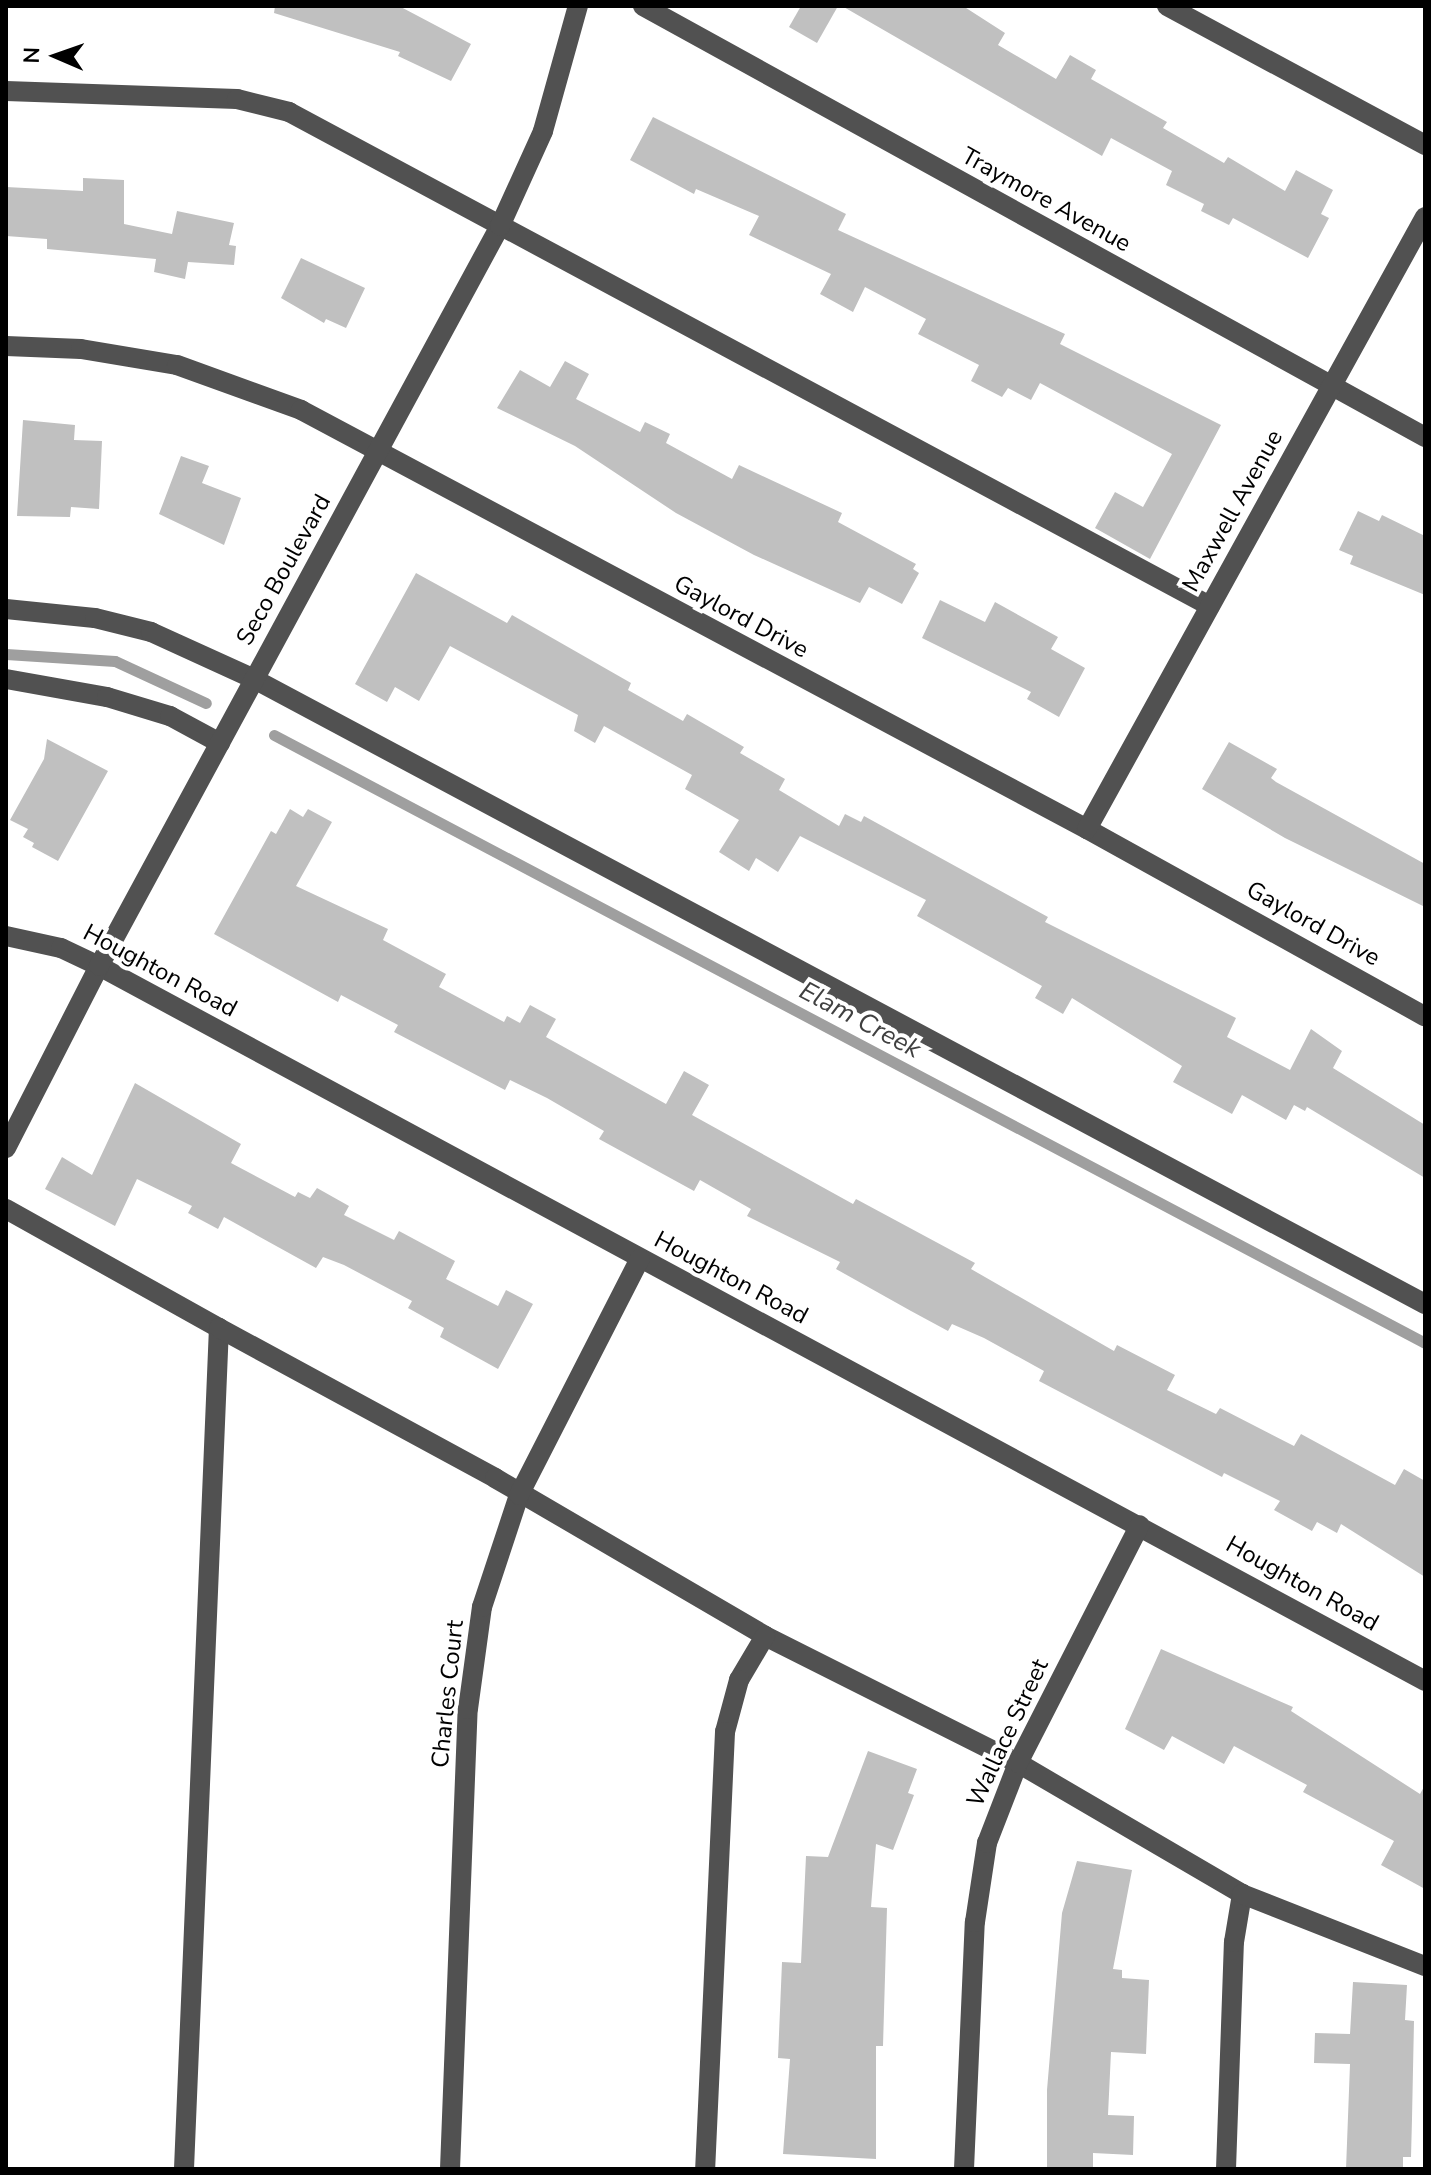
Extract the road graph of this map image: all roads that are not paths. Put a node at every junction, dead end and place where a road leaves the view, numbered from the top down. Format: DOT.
graph roads {
  1 [pos="578,6"];
  2 [pos="643,6"];
  3 [pos="1167,6"];
  4 [pos="6,91"];
  5 [pos="1425,145"];
  6 [pos="1425,217"];
  7 [pos="500,226"];
  8 [pos="6,346"];
  9 [pos="1331,387"];
  10 [pos="1425,437"];
  11 [pos="377,455"];
  12 [pos="1210,606"];
  13 [pos="6,609"];
  14 [pos="6,679"];
  15 [pos="254,679"];
  16 [pos="220,743"];
  17 [pos="1087,829"];
  18 [pos="6,936"];
  19 [pos="99,966"];
  20 [pos="1425,1016"];
  21 [pos="6,1148"];
  22 [pos="6,1209"];
  23 [pos="640,1259"];
  24 [pos="1425,1304"];
  25 [pos="219,1328"];
  26 [pos="519,1495"];
  27 [pos="1140,1525"];
  28 [pos="765,1636"];
  29 [pos="1425,1681"];
  30 [pos="1018,1763"];
  31 [pos="1242,1894"];
  32 [pos="1425,1966"];
  33 [pos="184,2169"];
  34 [pos="450,2169"];
  35 [pos="705,2169"];
  36 [pos="964,2169"];
  37 [pos="1226,2169"];
  1 -- 7 [label="street, Seco Boulevard"];
  2 -- 9 [label="street, Traymore Avenue"];
  3 -- 5 [label="street"];
  4 -- 7 [label="street"];
  6 -- 9 [label="street, Maxwell Avenue"];
  7 -- 11 [label="street, Seco Boulevard"];
  7 -- 12 [label="street"];
  8 -- 11 [label="street, Gaylord Drive"];
  9 -- 10 [label="street, Traymore Avenue"];
  9 -- 12 [label="street, Maxwell Avenue"];
  11 -- 15 [label="street, Seco Boulevard"];
  11 -- 17 [label="street, Gaylord Drive"];
  12 -- 17 [label="street, Maxwell Avenue"];
  13 -- 15 [label="street"];
  14 -- 16 [label="street"];
  15 -- 16 [label="street, Seco Boulevard"];
  15 -- 24 [label="street"];
  16 -- 19 [label="street, Seco Boulevard"];
  17 -- 20 [label="street, Gaylord Drive"];
  18 -- 19 [label="street, Houghton Road"];
  19 -- 21 [label="street, Seco Boulevard"];
  19 -- 23 [label="street, Houghton Road"];
  22 -- 25 [label="street"];
  23 -- 26 [label="street, Charles Court"];
  23 -- 27 [label="street, Houghton Road"];
  25 -- 26 [label="street"];
  25 -- 33 [label="street"];
  26 -- 28 [label="street"];
  26 -- 34 [label="street, Charles Court"];
  27 -- 29 [label="street, Houghton Road"];
  27 -- 30 [label="street, Wallace Street"];
  28 -- 30 [label="street"];
  28 -- 35 [label="street"];
  30 -- 31 [label="street"];
  30 -- 36 [label="street, Wallace Street"];
  31 -- 32 [label="street"];
  31 -- 37 [label="street"];
}
